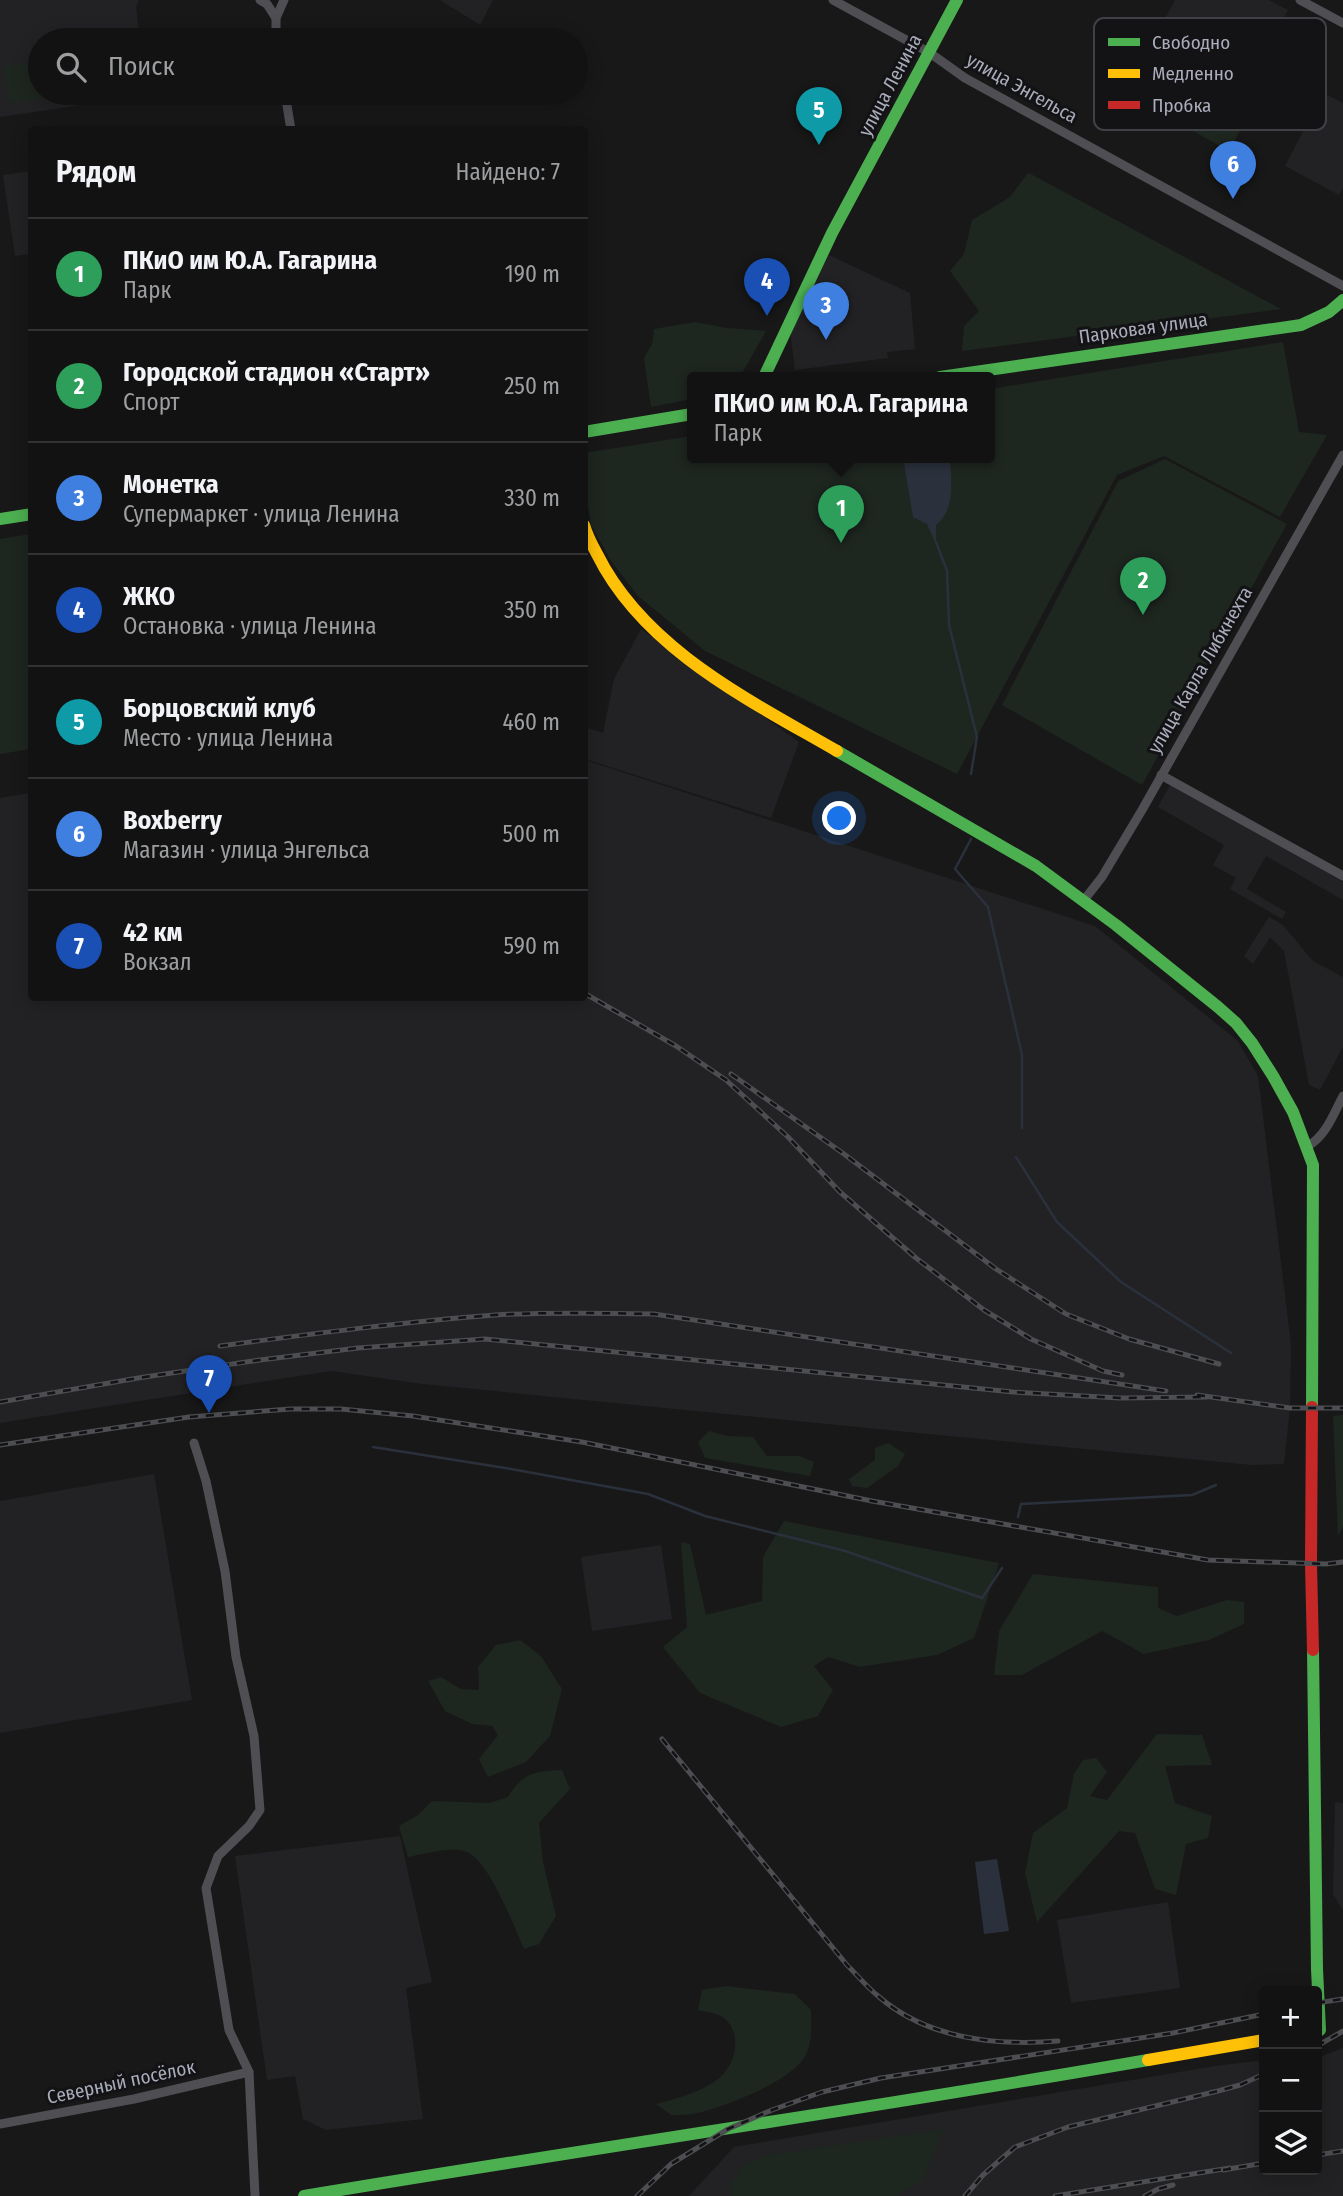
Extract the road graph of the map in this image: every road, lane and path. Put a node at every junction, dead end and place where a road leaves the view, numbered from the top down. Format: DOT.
graph roads {
  1 [pos="260,0"];
  2 [pos="284,0"];
  3 [pos="833,0"];
  4 [pos="957,0"];
  5 [pos="1300,0"];
  6 [pos="276,18"];
  7 [pos="1343,23"];
  8 [pos="276,28"];
  9 [pos="930,53"];
  10 [pos="287,105"];
  11 [pos="290,126"];
  12 [pos="1343,286"];
  13 [pos="1343,300"];
  14 [pos="766,372"];
  15 [pos="975,372"];
  16 [pos="687,415"];
  17 [pos="588,431"];
  18 [pos="1343,455"];
  19 [pos="28,515"];
  20 [pos="0,519"];
  21 [pos="588,537"];
  22 [pos="1161,775"];
  23 [pos="1343,876"];
  24 [pos="1084,900"];
  25 [pos="1343,1096"];
  26 [pos="1308,1146"];
  27 [pos="194,1443"];
  28 [pos="1318,1986"];
  29 [pos="1259,2040"];
  30 [pos="250,2072"];
  31 [pos="0,2124"];
  32 [pos="255,2196"];
  33 [pos="304,2196"];
  1 -- 6 [label="street"];
  2 -- 6 [label="street"];
  3 -- 9 [label="street, улица Энгельса"];
  4 -- 9 [label="street, улица Ленина"];
  5 -- 7 [label="street"];
  6 -- 8 [label="street"];
  9 -- 12 [label="street, улица Энгельса"];
  9 -- 14 [label="street, улица Ленина"];
  10 -- 11 [label="street"];
  13 -- 15 [label="street, Парковая улица"];
  16 -- 17 [label="street"];
  18 -- 22 [label="street, улица Карла Либкнехта"];
  19 -- 20 [label="street"];
  21 -- 24 [label="street"];
  22 -- 23 [label="street"];
  22 -- 24 [label="street, улица Карла Либкнехта"];
  24 -- 26 [label="street"];
  25 -- 26 [label="street"];
  26 -- 28 [label="street"];
  27 -- 30 [label="street"];
  29 -- 33 [label="street"];
  30 -- 31 [label="street, Северный посёлок"];
  30 -- 32 [label="street"];
}
